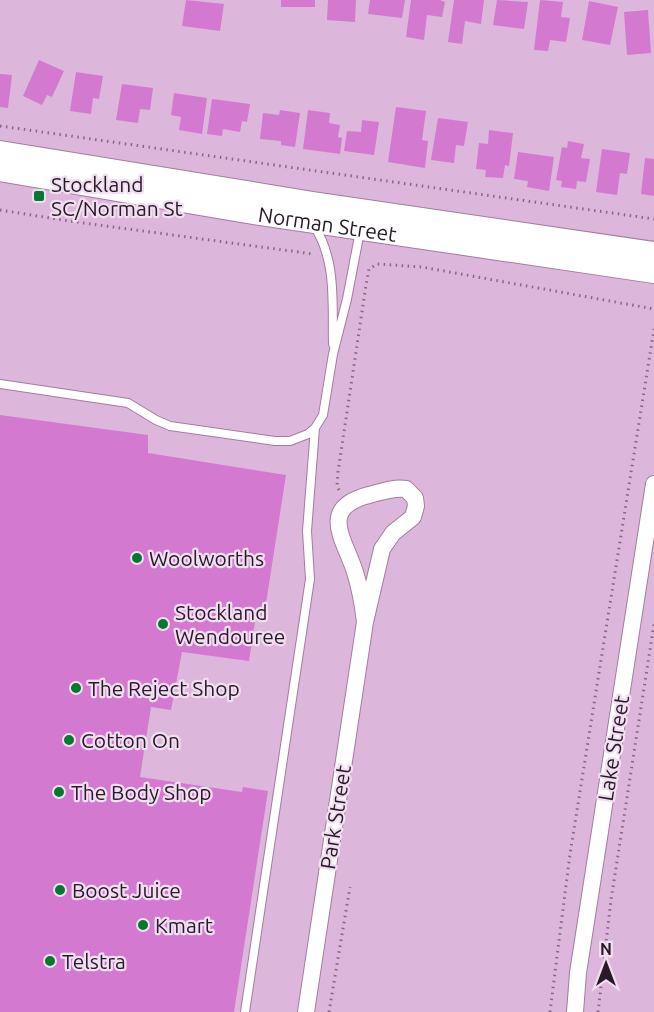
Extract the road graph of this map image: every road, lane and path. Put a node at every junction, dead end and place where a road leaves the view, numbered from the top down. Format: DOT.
graph roads {
  1 [pos="0,126"];
  2 [pos="0,152"];
  3 [pos="0,170"];
  4 [pos="340,207"];
  5 [pos="0,210"];
  6 [pos="654,219"];
  7 [pos="311,221"];
  8 [pos="360,229"];
  9 [pos="654,253"];
  10 [pos="654,272"];
  11 [pos="331,279"];
  12 [pos="351,283"];
  13 [pos="366,285"];
  14 [pos="654,309"];
  15 [pos="654,329"];
  16 [pos="333,354"];
  17 [pos="0,384"];
  18 [pos="315,428"];
  19 [pos="654,484"];
  20 [pos="347,503"];
  21 [pos="365,622"];
  22 [pos="654,624"];
  23 [pos="350,887"];
  24 [pos="245,1012"];
  25 [pos="306,1012"];
  26 [pos="329,1012"];
  27 [pos="550,1012"];
  28 [pos="575,1012"];
  29 [pos="598,1012"];
  1 -- 6 [label="path"];
  2 -- 4 [label="main road, Norman Street"];
  3 -- 7 [label="main road, Norman Street"];
  4 -- 8 [label="main road"];
  4 -- 9 [label="main road, Norman Street"];
  5 -- 11 [label="path"];
  7 -- 8 [label="main road, Norman Street"];
  7 -- 11 [label="lane"];
  8 -- 10 [label="main road, Norman Street"];
  8 -- 12 [label="lane"];
  11 -- 16 [label="lane"];
  12 -- 13 [label="path"];
  12 -- 16 [label="lane"];
  13 -- 14 [label="path"];
  13 -- 20 [label="path"];
  15 -- 27 [label="path"];
  16 -- 18 [label="lane"];
  17 -- 18 [label="lane"];
  18 -- 24 [label="lane"];
  19 -- 28 [label="street, Lake Street"];
  20 -- 21 [label="street, Park Street"];
  20 -- 21 [label="street, Park Street"];
  21 -- 25 [label="street, Park Street"];
  22 -- 29 [label="path"];
  23 -- 26 [label="path"];
}
